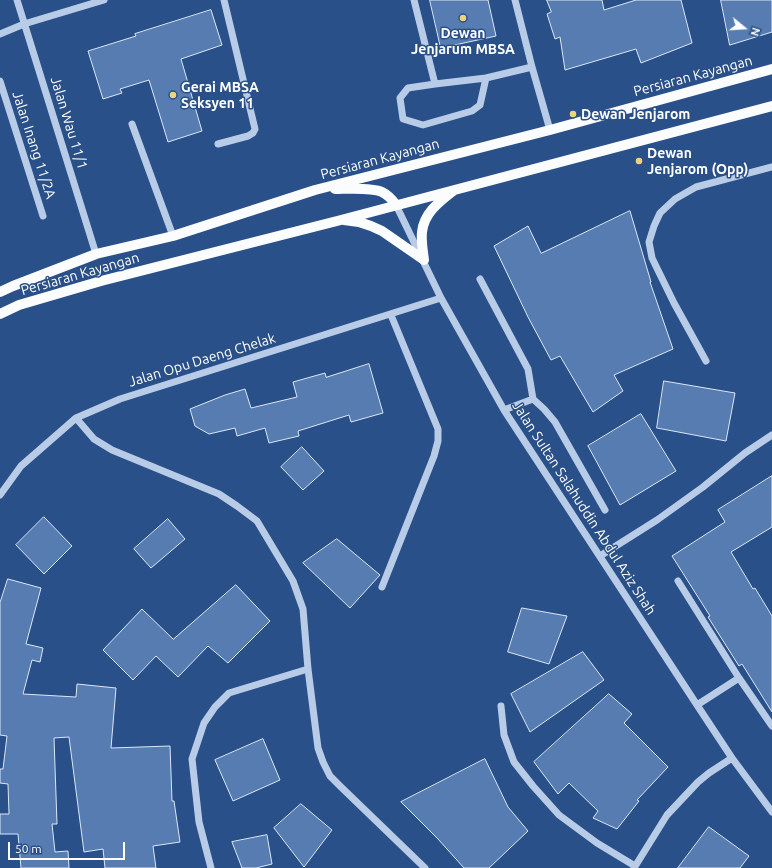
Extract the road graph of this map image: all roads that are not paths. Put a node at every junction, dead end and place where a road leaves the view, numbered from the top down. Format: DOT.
graph roads {
  1 [pos="17,0"];
  2 [pos="104,0"];
  3 [pos="224,0"];
  4 [pos="414,0"];
  5 [pos="515,0"];
  6 [pos="24,24"];
  7 [pos="0,34"];
  8 [pos="532,67"];
  9 [pos="772,69"];
  10 [pos="486,78"];
  11 [pos="0,81"];
  12 [pos="435,84"];
  13 [pos="772,106"];
  14 [pos="132,124"];
  15 [pos="550,130"];
  16 [pos="218,144"];
  17 [pos="772,167"];
  18 [pos="456,189"];
  19 [pos="315,190"];
  20 [pos="396,205"];
  21 [pos="42,216"];
  22 [pos="340,220"];
  23 [pos="173,236"];
  24 [pos="96,254"];
  25 [pos="424,260"];
  26 [pos="480,279"];
  27 [pos="0,292"];
  28 [pos="441,298"];
  29 [pos="0,314"];
  30 [pos="391,314"];
  31 [pos="706,360"];
  32 [pos="533,399"];
  33 [pos="504,410"];
  34 [pos="76,418"];
  35 [pos="772,435"];
  36 [pos="0,495"];
  37 [pos="605,510"];
  38 [pos="600,556"];
  39 [pos="678,581"];
  40 [pos="382,587"];
  41 [pos="308,669"];
  42 [pos="739,678"];
  43 [pos="697,705"];
  44 [pos="501,706"];
  45 [pos="772,726"];
  46 [pos="732,758"];
  47 [pos="772,812"];
  48 [pos="635,867"];
  49 [pos="212,868"];
  50 [pos="425,868"];
  1 -- 6 [label="street, Jalan Wau 11/1"];
  2 -- 6 [label="street"];
  3 -- 16 [label="street"];
  4 -- 12 [label="street"];
  5 -- 8 [label="street"];
  6 -- 7 [label="street"];
  6 -- 24 [label="street, Jalan Wau 11/1"];
  8 -- 10 [label="street"];
  8 -- 15 [label="street"];
  9 -- 15 [label="main road, Persiaran Kayangan"];
  10 -- 12 [label="street"];
  10 -- 12 [label="street"];
  11 -- 21 [label="street, Jalan Inang 11/2A"];
  13 -- 18 [label="main road, Persiaran Kayangan"];
  14 -- 23 [label="street"];
  15 -- 19 [label="main road, Persiaran Kayangan"];
  17 -- 31 [label="street"];
  18 -- 20 [label="main road, Persiaran Kayangan"];
  18 -- 25 [label="main road"];
  19 -- 20 [label="main road"];
  19 -- 23 [label="main road, Persiaran Kayangan"];
  20 -- 22 [label="main road, Persiaran Kayangan"];
  20 -- 25 [label="street, Jalan Sultan Salahuddin Abdul Aziz Shah"];
  22 -- 25 [label="main road"];
  22 -- 29 [label="main road, Persiaran Kayangan"];
  23 -- 24 [label="main road, Persiaran Kayangan"];
  24 -- 27 [label="main road, Persiaran Kayangan"];
  25 -- 28 [label="street, Jalan Sultan Salahuddin Abdul Aziz Shah"];
  26 -- 32 [label="street"];
  28 -- 30 [label="street, Jalan Opu Daeng Chelak"];
  28 -- 33 [label="street, Jalan Sultan Salahuddin Abdul Aziz Shah"];
  30 -- 34 [label="street, Jalan Opu Daeng Chelak"];
  30 -- 40 [label="street"];
  32 -- 33 [label="street"];
  32 -- 37 [label="street"];
  33 -- 38 [label="street, Jalan Sultan Salahuddin Abdul Aziz Shah"];
  34 -- 36 [label="street, Jalan Opu Daeng Chelak"];
  34 -- 41 [label="street"];
  35 -- 38 [label="street"];
  38 -- 43 [label="street, Jalan Sultan Salahuddin Abdul Aziz Shah"];
  39 -- 42 [label="street"];
  41 -- 49 [label="street"];
  41 -- 50 [label="street"];
  42 -- 43 [label="street"];
  42 -- 45 [label="street"];
  43 -- 46 [label="street, Jalan Sultan Salahuddin Abdul Aziz Shah"];
  44 -- 48 [label="street"];
  46 -- 47 [label="street, Jalan Sultan Salahuddin Abdul Aziz Shah"];
  46 -- 48 [label="street"];
}
